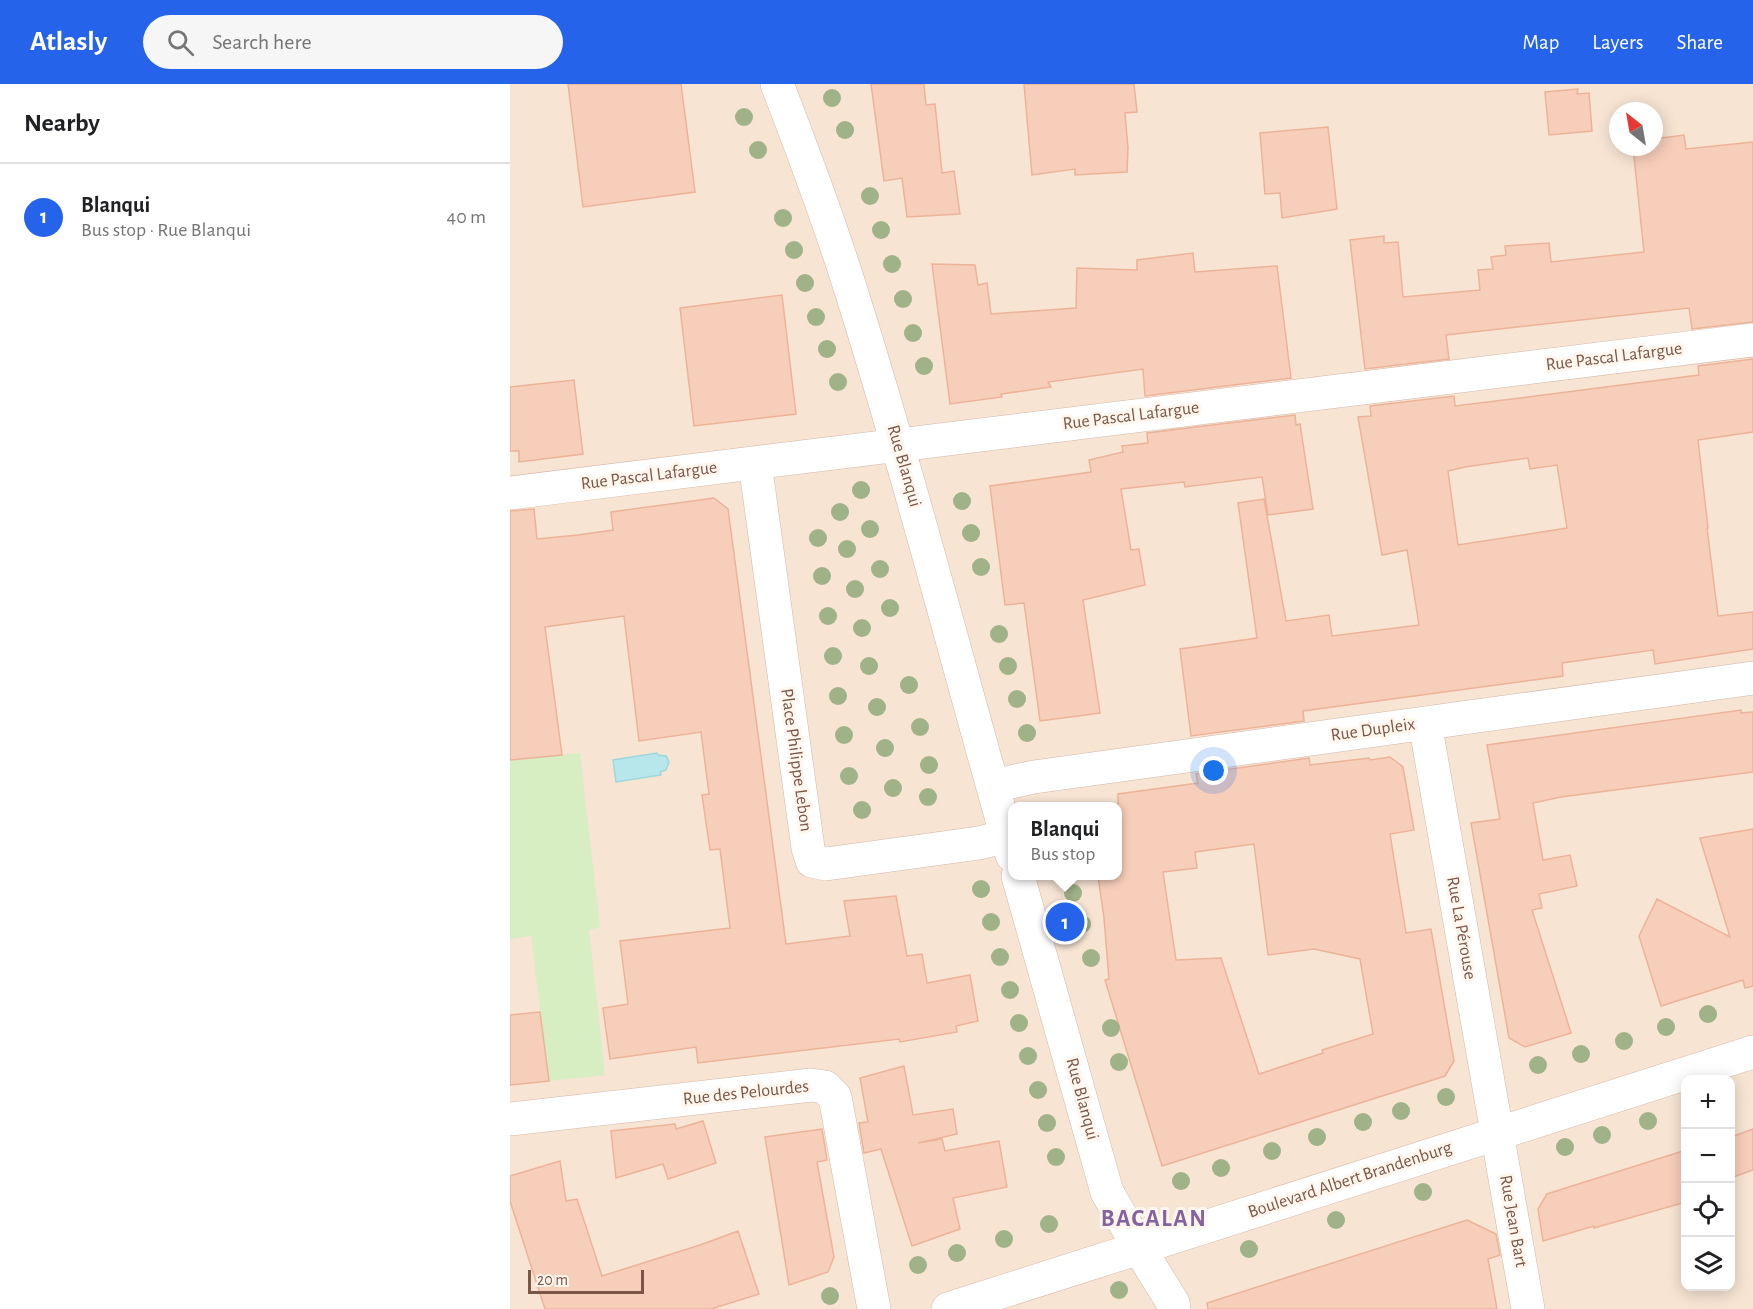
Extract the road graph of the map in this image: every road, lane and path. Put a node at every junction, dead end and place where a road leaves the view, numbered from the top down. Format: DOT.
graph roads {
  1 [pos="777,84"];
  2 [pos="1753,340"];
  3 [pos="897,445"];
  4 [pos="755,463"];
  5 [pos="510,493"];
  6 [pos="1753,678"];
  7 [pos="1425,723"];
  8 [pos="993,786"];
  9 [pos="1008,838"];
  10 [pos="1008,845"];
  11 [pos="1019,880"];
  12 [pos="1753,1052"];
  13 [pos="510,1119"];
  14 [pos="1497,1134"];
  15 [pos="1138,1248"];
  16 [pos="874,1309"];
  17 [pos="948,1309"];
  18 [pos="1174,1309"];
  19 [pos="1528,1309"];
  1 -- 3 [label="street, Rue Blanqui"];
  2 -- 3 [label="street, Rue Pascal Lafargue"];
  3 -- 4 [label="street, Rue Pascal Lafargue"];
  3 -- 8 [label="street, Rue Blanqui"];
  4 -- 5 [label="street, Rue Pascal Lafargue"];
  4 -- 10 [label="street, Place Philippe Lebon"];
  6 -- 7 [label="street, Rue Dupleix"];
  7 -- 8 [label="street, Rue Dupleix"];
  7 -- 14 [label="street, Rue La Pérouse"];
  8 -- 9 [label="street, Rue Blanqui"];
  11 -- 15 [label="street, Rue Blanqui"];
  12 -- 14 [label="street, Boulevard Albert Brandenburg"];
  13 -- 16 [label="street, Rue des Pelourdes"];
  14 -- 15 [label="street, Boulevard Albert Brandenburg"];
  14 -- 19 [label="street, Rue Jean Bart"];
  15 -- 17 [label="street, Boulevard Albert Brandenburg"];
  15 -- 18 [label="street, Rue Blanqui"];
}
